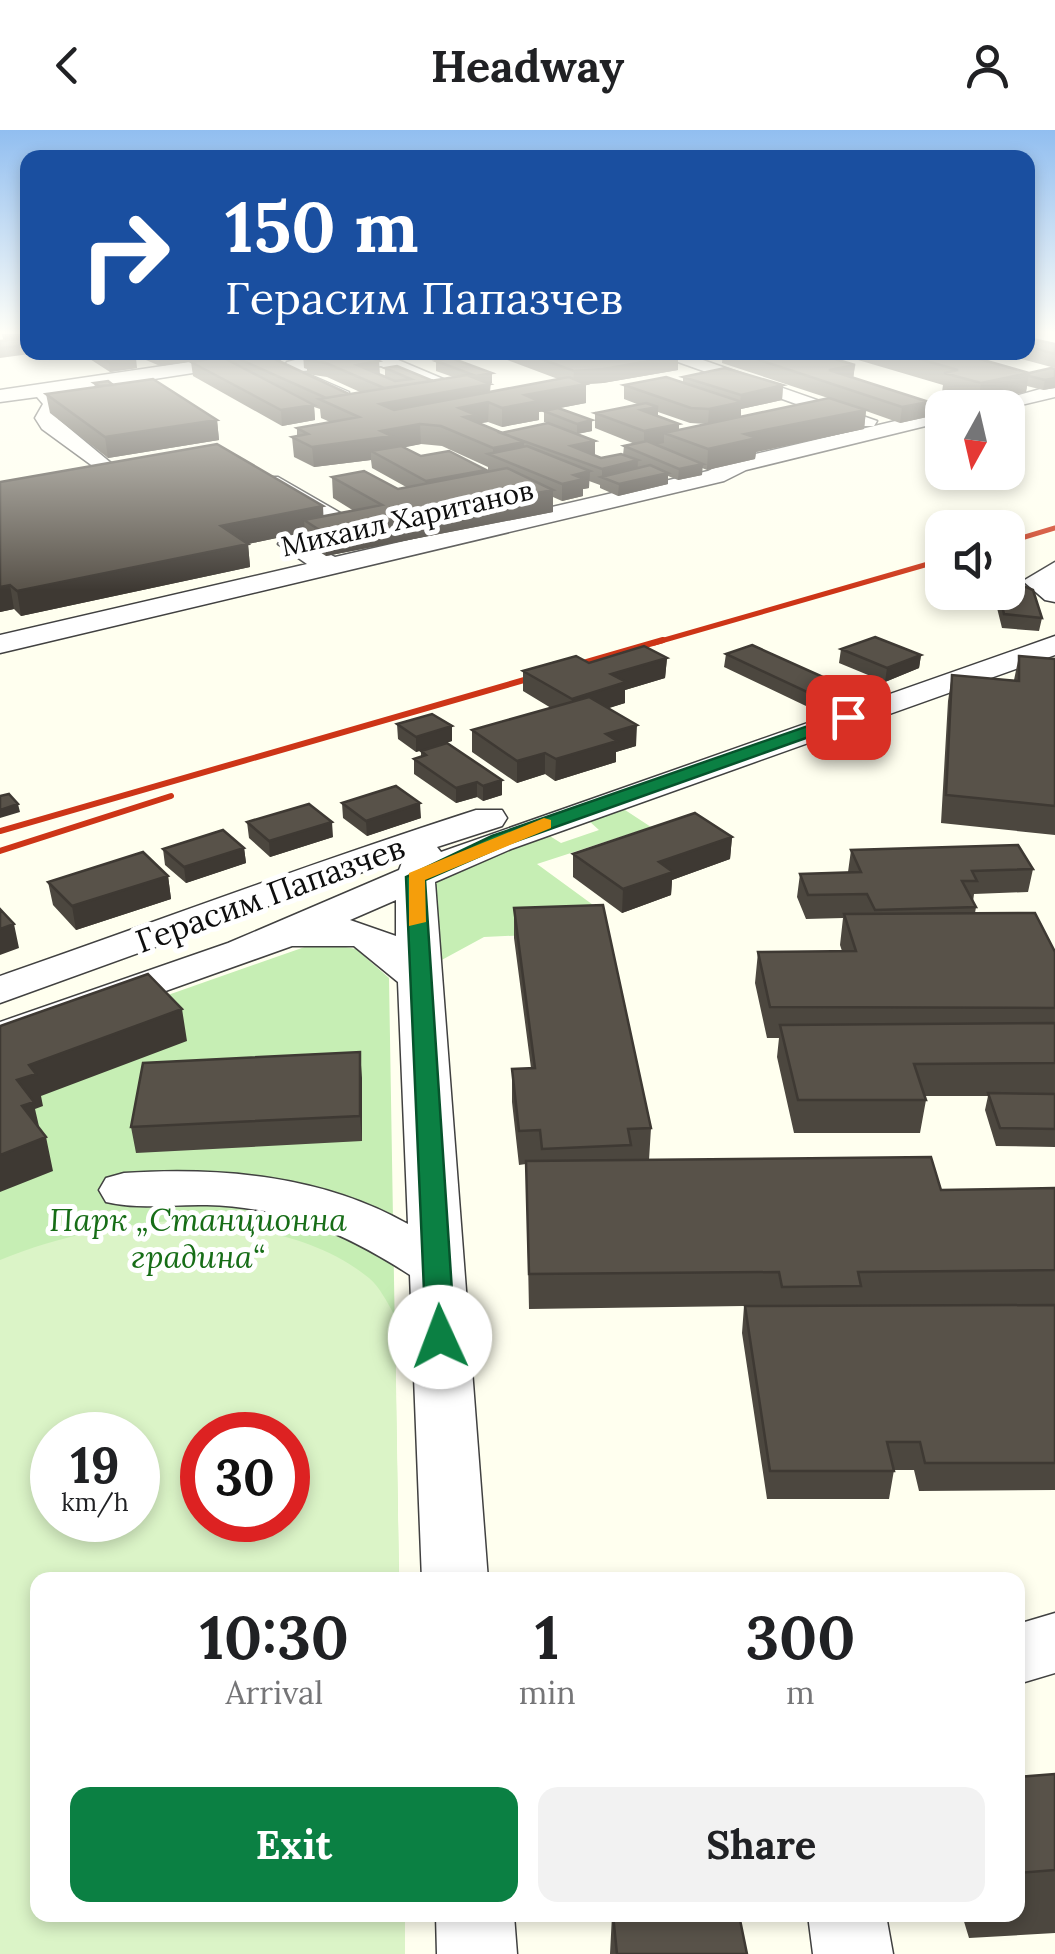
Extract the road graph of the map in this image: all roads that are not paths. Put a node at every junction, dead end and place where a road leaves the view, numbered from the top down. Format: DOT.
graph roads {
  1 [pos="47,419"];
  2 [pos="861,419"];
  3 [pos="925,420"];
  4 [pos="888,428"];
  5 [pos="250,470"];
  6 [pos="109,476"];
  7 [pos="531,498"];
  8 [pos="562,512"];
  9 [pos="321,561"];
  10 [pos="1055,570"];
  11 [pos="1055,594"];
  12 [pos="0,622"];
  13 [pos="1055,634"];
  14 [pos="0,644"];
  15 [pos="1032,655"];
  16 [pos="661,771"];
  17 [pos="445,831"];
  18 [pos="378,894"];
  19 [pos="415,894"];
  20 [pos="205,919"];
  21 [pos="243,952"];
  22 [pos="419,980"];
  23 [pos="0,990"];
  24 [pos="0,1036"];
  25 [pos="124,1190"];
  26 [pos="438,1267"];
  27 [pos="455,1572"];
  28 [pos="1055,1643"];
  29 [pos="1025,1652"];
  30 [pos="475,1922"];
  31 [pos="848,1922"];
  32 [pos="477,1954"];
  33 [pos="853,1954"];
  1 -- 6 [label="street"];
  2 -- 4 [label="street"];
  3 -- 4 [label="street, Михаил Хаританов"];
  4 -- 8 [label="street, Михаил Хаританов"];
  5 -- 9 [label="street"];
  7 -- 8 [label="street"];
  8 -- 9 [label="street, Михаил Хаританов"];
  9 -- 12 [label="street"];
  9 -- 14 [label="street, Михаил Хаританов"];
  10 -- 11 [label="street"];
  13 -- 15 [label="street, Герасим Папазчев"];
  15 -- 16 [label="street, Герасим Папазчев"];
  16 -- 17 [label="street, Герасим Папазчев"];
  16 -- 19 [label="street, Герасим Папазчев"];
  17 -- 19 [label="street"];
  17 -- 20 [label="street, Герасим Папазчев"];
  18 -- 19 [label="street, Герасим Папазчев"];
  18 -- 20 [label="street"];
  18 -- 21 [label="street, Герасим Папазчев"];
  19 -- 22 [label="street"];
  20 -- 23 [label="street, Герасим Папазчев"];
  21 -- 22 [label="street"];
  21 -- 24 [label="street, Герасим Папазчев"];
  22 -- 26 [label="street"];
  25 -- 26 [label="street"];
  26 -- 27 [label="street"];
  28 -- 29 [label="street"];
  30 -- 32 [label="street"];
  31 -- 33 [label="street"];
}
